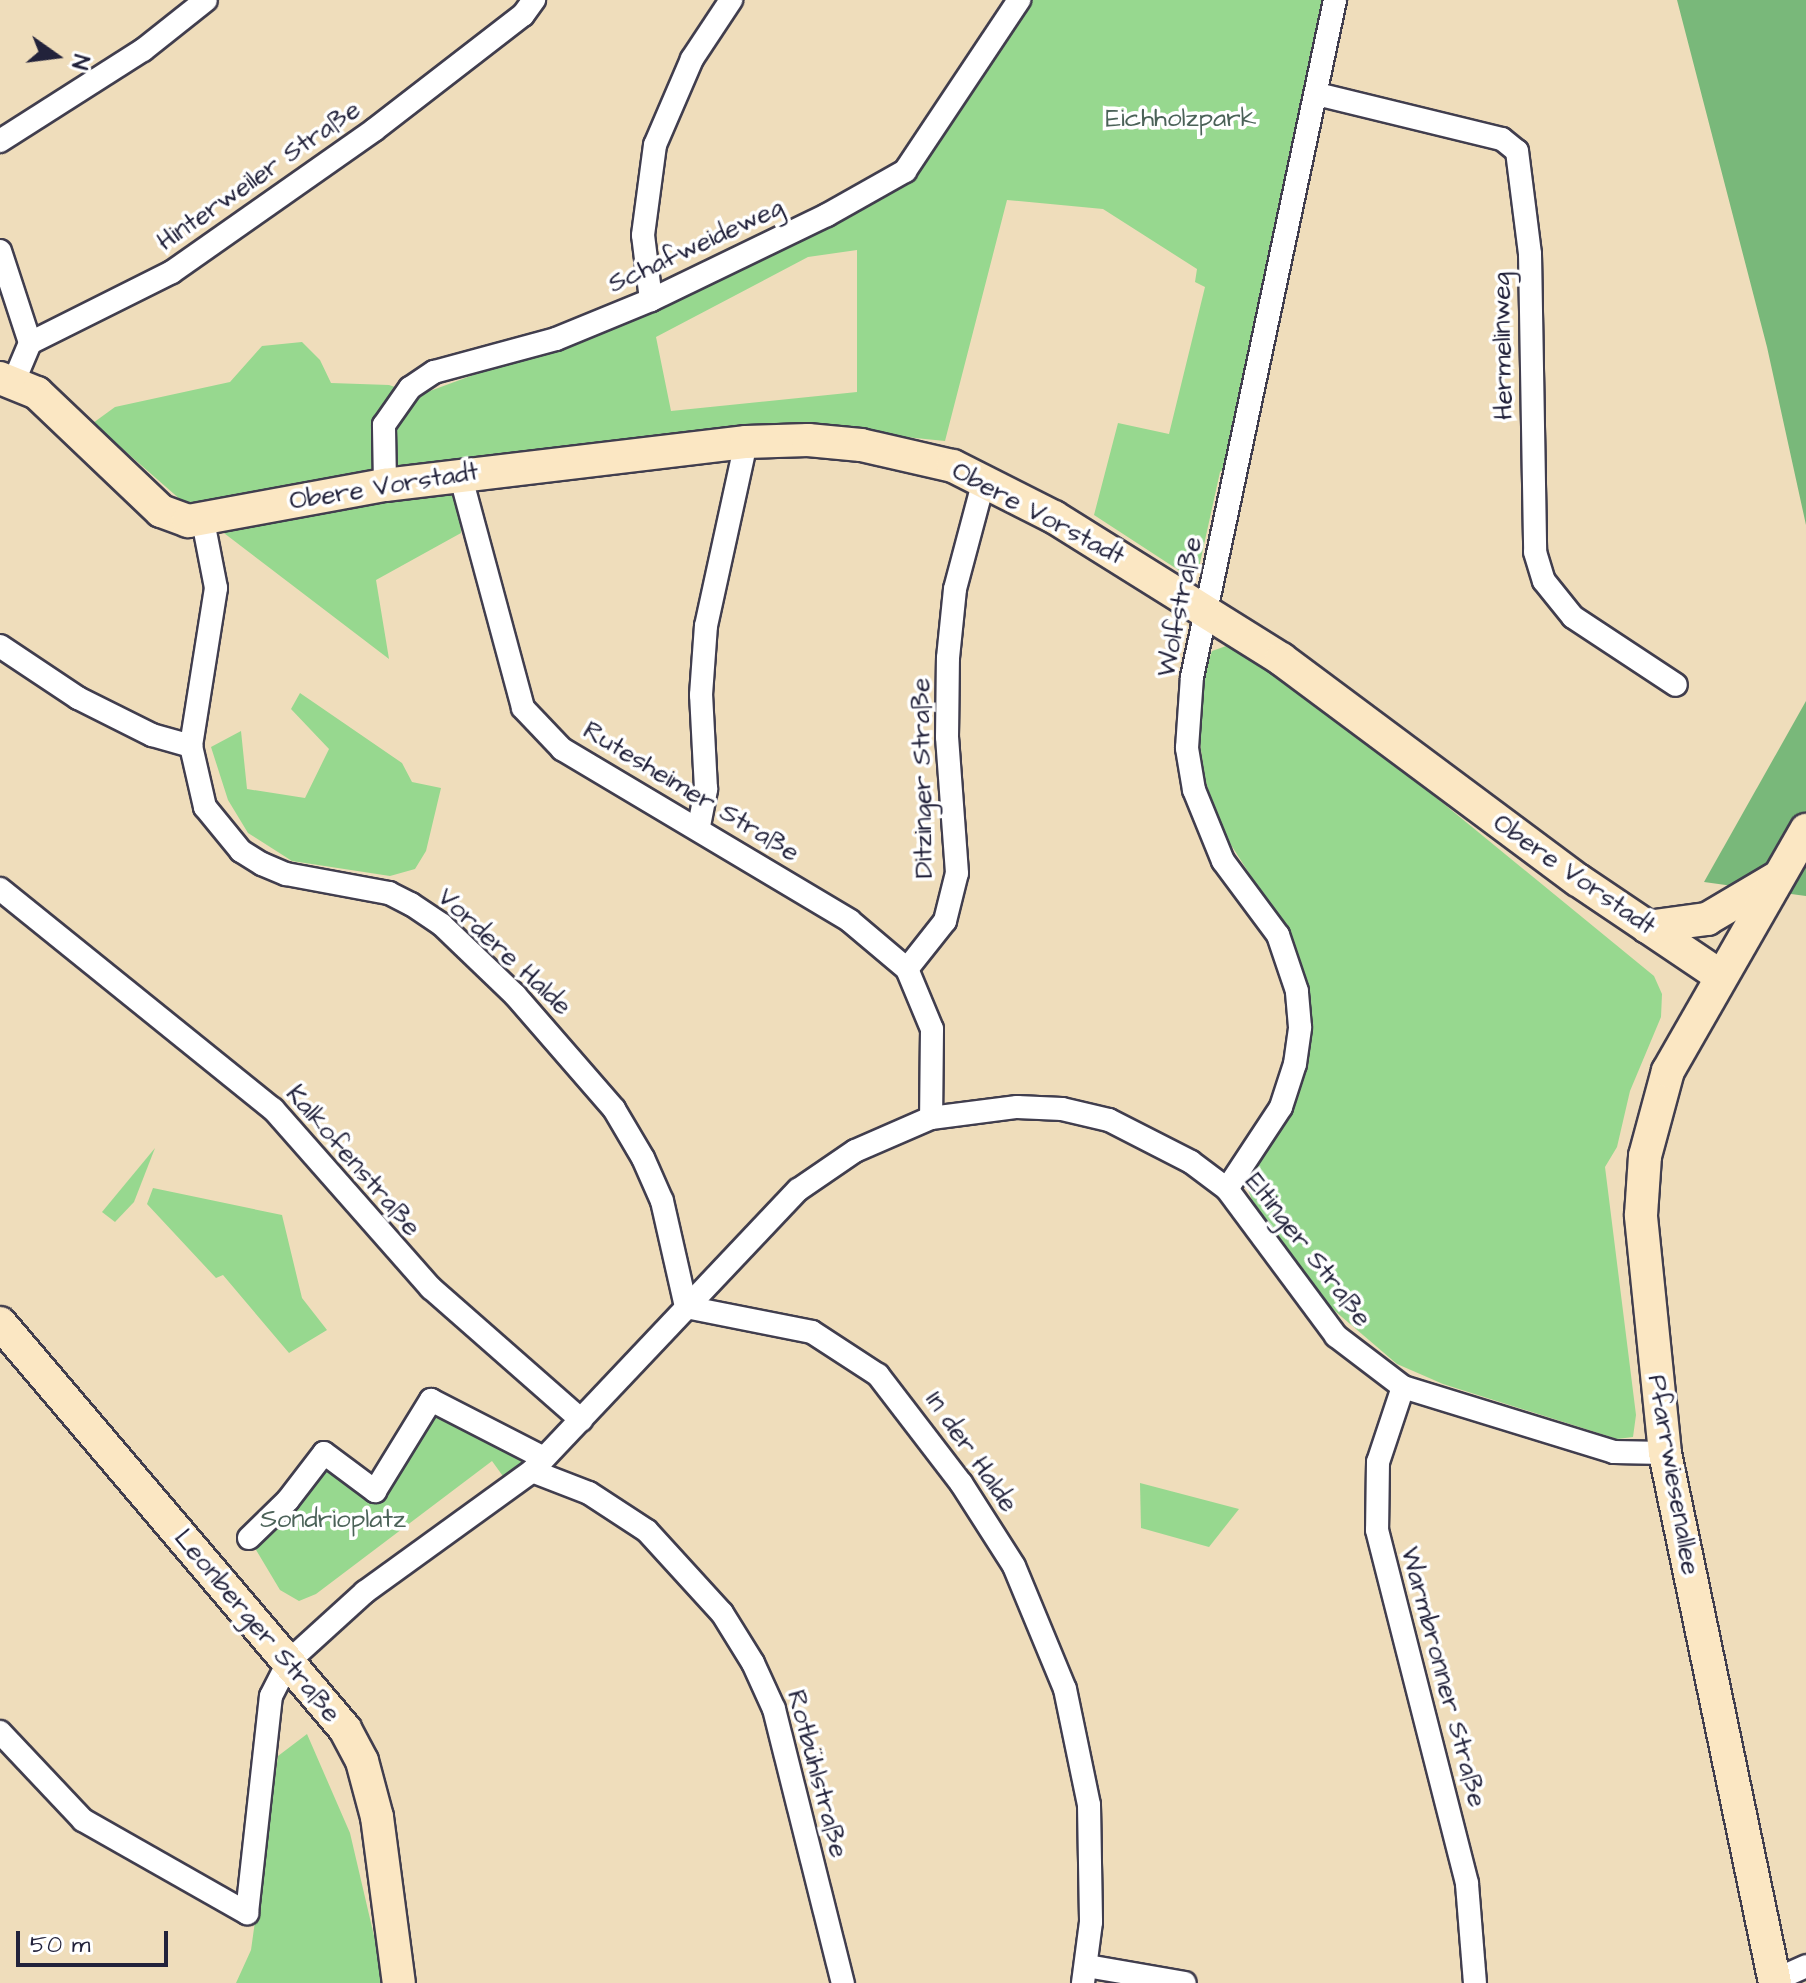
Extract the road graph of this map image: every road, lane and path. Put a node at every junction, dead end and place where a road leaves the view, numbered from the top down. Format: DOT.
graph roads {
  1 [pos="206,0"];
  2 [pos="534,0"];
  3 [pos="731,0"];
  4 [pos="1019,0"];
  5 [pos="1335,0"];
  6 [pos="1317,94"];
  7 [pos="0,141"];
  8 [pos="0,251"];
  9 [pos="651,300"];
  10 [pos="30,343"];
  11 [pos="7,380"];
  12 [pos="746,442"];
  13 [pos="460,474"];
  14 [pos="984,480"];
  15 [pos="385,485"];
  16 [pos="203,521"];
  17 [pos="1206,610"];
  18 [pos="0,646"];
  19 [pos="1676,685"];
  20 [pos="191,746"];
  21 [pos="699,826"];
  22 [pos="1806,830"];
  23 [pos="1778,878"];
  24 [pos="0,889"];
  25 [pos="1647,927"];
  26 [pos="907,969"];
  27 [pos="1719,975"];
  28 [pos="931,1118"];
  29 [pos="1227,1189"];
  30 [pos="686,1307"];
  31 [pos="0,1323"];
  32 [pos="1403,1387"];
  33 [pos="581,1420"];
  34 [pos="1665,1453"];
  35 [pos="538,1464"];
  36 [pos="249,1538"];
  37 [pos="288,1662"];
  38 [pos="0,1732"];
  39 [pos="1806,1966"];
  40 [pos="1085,1975"];
  41 [pos="1775,1982"];
  42 [pos="399,1983"];
  43 [pos="843,1983"];
  44 [pos="1185,1983"];
  45 [pos="1475,1983"];
  1 -- 7 [label="street"];
  2 -- 10 [label="street, Hinterweiler Straße"];
  3 -- 9 [label="street"];
  4 -- 9 [label="street, Schafweideweg"];
  5 -- 6 [label="street, Wolfstraße"];
  6 -- 17 [label="street, Wolfstraße"];
  6 -- 19 [label="street, Hermelinweg"];
  8 -- 10 [label="street"];
  9 -- 15 [label="street, Schafweideweg"];
  10 -- 11 [label="street"];
  11 -- 16 [label="main road, Obere Vorstadt"];
  12 -- 13 [label="main road, Obere Vorstadt"];
  12 -- 14 [label="main road, Obere Vorstadt"];
  12 -- 21 [label="street"];
  13 -- 15 [label="main road, Obere Vorstadt"];
  13 -- 21 [label="street, Rutesheimer Straße"];
  14 -- 17 [label="main road, Obere Vorstadt"];
  14 -- 26 [label="street, Ditzinger Straße"];
  15 -- 16 [label="main road, Obere Vorstadt"];
  16 -- 20 [label="street, Vordere Halde"];
  17 -- 25 [label="main road, Obere Vorstadt"];
  17 -- 29 [label="street, Wolfstraße"];
  18 -- 20 [label="street"];
  20 -- 30 [label="street, Vordere Halde"];
  21 -- 26 [label="street, Rutesheimer Straße"];
  22 -- 23 [label="main road, Pfarrwiesenallee"];
  23 -- 25 [label="main road"];
  23 -- 27 [label="main road, Pfarrwiesenallee"];
  24 -- 33 [label="street, Kalkofenstraße"];
  25 -- 27 [label="main road, Obere Vorstadt"];
  26 -- 28 [label="street, Rutesheimer Straße"];
  27 -- 34 [label="main road, Pfarrwiesenallee"];
  28 -- 29 [label="street, Eltinger Straße"];
  28 -- 30 [label="street, Eltinger Straße"];
  29 -- 32 [label="street, Eltinger Straße"];
  30 -- 33 [label="street"];
  30 -- 40 [label="street, In der Halde"];
  31 -- 37 [label="main road, Leonberger Straße"];
  32 -- 34 [label="street, Eltinger Straße"];
  32 -- 45 [label="street, Warmbronner Straße"];
  33 -- 35 [label="street"];
  34 -- 41 [label="main road, Pfarrwiesenallee"];
  35 -- 36 [label="street"];
  35 -- 37 [label="street"];
  35 -- 43 [label="street, Rotbühlstraße"];
  37 -- 38 [label="street"];
  37 -- 42 [label="main road, Leonberger Straße"];
  39 -- 41 [label="street"];
  40 -- 44 [label="street"];
}
